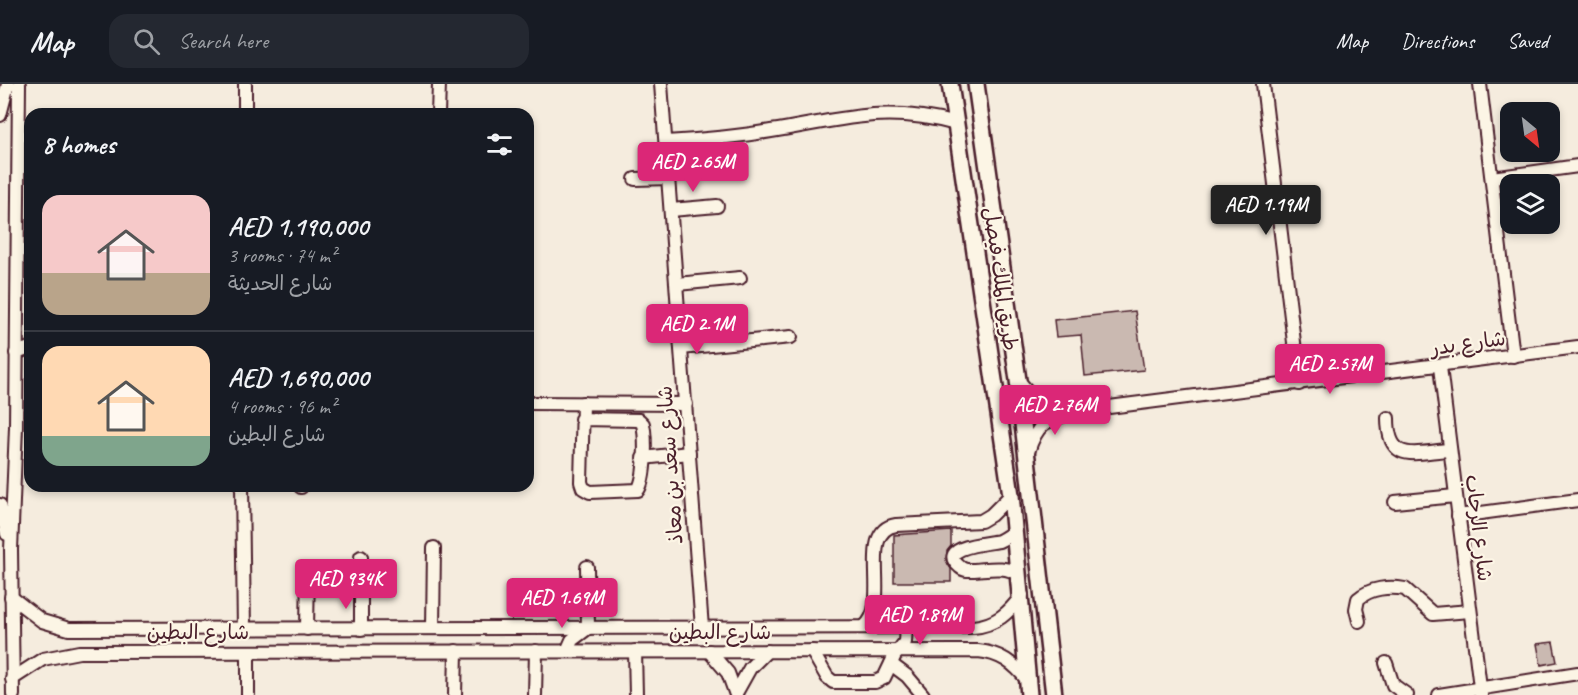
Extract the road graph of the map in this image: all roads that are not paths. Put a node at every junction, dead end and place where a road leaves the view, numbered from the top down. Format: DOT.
graph roads {
  1 [pos="8,84"];
  2 [pos="19,84"];
  3 [pos="245,84"];
  4 [pos="439,84"];
  5 [pos="661,84"];
  6 [pos="950,84"];
  7 [pos="976,84"];
  8 [pos="1263,84"];
  9 [pos="1480,84"];
  10 [pos="245,108"];
  11 [pos="438,108"];
  12 [pos="0,115"];
  13 [pos="0,123"];
  14 [pos="956,124"];
  15 [pos="19,130"];
  16 [pos="666,142"];
  17 [pos="1578,166"];
  18 [pos="668,178"];
  19 [pos="1492,178"];
  20 [pos="635,179"];
  21 [pos="717,207"];
  22 [pos="24,208"];
  23 [pos="671,210"];
  24 [pos="24,237"];
  25 [pos="740,278"];
  26 [pos="676,284"];
  27 [pos="791,337"];
  28 [pos="1578,347"];
  29 [pos="681,348"];
  30 [pos="24,350"];
  31 [pos="16,353"];
  32 [pos="1513,356"];
  33 [pos="1440,367"];
  34 [pos="1018,380"];
  35 [pos="1299,384"];
  36 [pos="534,403"];
  37 [pos="583,404"];
  38 [pos="686,404"];
  39 [pos="1078,411"];
  40 [pos="1388,418"];
  41 [pos="581,419"];
  42 [pos="16,427"];
  43 [pos="24,428"];
  44 [pos="1450,450"];
  45 [pos="689,453"];
  46 [pos="1027,456"];
  47 [pos="644,458"];
  48 [pos="242,492"];
  49 [pos="1011,495"];
  50 [pos="1455,496"];
  51 [pos="1578,500"];
  52 [pos="1395,502"];
  53 [pos="0,505"];
  54 [pos="1458,516"];
  55 [pos="1015,530"];
  56 [pos="434,548"];
  57 [pos="11,550"];
  58 [pos="361,557"];
  59 [pos="587,567"];
  60 [pos="328,570"];
  61 [pos="1019,575"];
  62 [pos="1022,595"];
  63 [pos="11,597"];
  64 [pos="1470,611"];
  65 [pos="1359,621"];
  66 [pos="864,627"];
  67 [pos="906,627"];
  68 [pos="361,628"];
  69 [pos="433,628"];
  70 [pos="588,628"];
  71 [pos="702,628"];
  72 [pos="244,629"];
  73 [pos="307,629"];
  74 [pos="456,651"];
  75 [pos="536,651"];
  76 [pos="567,651"];
  77 [pos="635,651"];
  78 [pos="709,651"];
  79 [pos="767,651"];
  80 [pos="812,651"];
  81 [pos="898,651"];
  82 [pos="248,652"];
  83 [pos="1386,663"];
  84 [pos="891,664"];
  85 [pos="1578,673"];
  86 [pos="12,679"];
  87 [pos="1029,688"];
  88 [pos="1480,692"];
  89 [pos="736,694"];
  90 [pos="12,695"];
  91 [pos="248,695"];
  92 [pos="455,695"];
  93 [pos="536,695"];
  94 [pos="636,695"];
  95 [pos="923,695"];
  96 [pos="1054,695"];
  97 [pos="1407,695"];
  98 [pos="1439,695"];
  1 -- 12 [label="street"];
  2 -- 15 [label="street"];
  3 -- 10 [label="street"];
  4 -- 11 [label="street"];
  5 -- 16 [label="street, شارع سعد بن معاذ"];
  6 -- 14 [label="main road, طريق الملك فيصل"];
  7 -- 34 [label="main road, طريق الملك فيصل"];
  8 -- 35 [label="street"];
  9 -- 19 [label="street"];
  13 -- 15 [label="street"];
  14 -- 16 [label="street"];
  14 -- 49 [label="main road, طريق الملك فيصل"];
  15 -- 22 [label="street"];
  16 -- 18 [label="street, شارع سعد بن معاذ"];
  17 -- 19 [label="street"];
  18 -- 20 [label="street"];
  18 -- 23 [label="street, شارع سعد بن معاذ"];
  19 -- 32 [label="street"];
  21 -- 23 [label="street"];
  23 -- 26 [label="street, شارع سعد بن معاذ"];
  24 -- 31 [label="street"];
  25 -- 26 [label="street"];
  26 -- 29 [label="street, شارع سعد بن معاذ"];
  27 -- 29 [label="street"];
  28 -- 32 [label="street, شارع بدر"];
  29 -- 38 [label="street, شارع سعد بن معاذ"];
  30 -- 31 [label="street"];
  31 -- 42 [label="street"];
  32 -- 33 [label="street, شارع بدر"];
  33 -- 35 [label="street, شارع بدر"];
  33 -- 44 [label="street, شارع الرحاب"];
  34 -- 39 [label="street, شارع بدر"];
  34 -- 46 [label="main road, طريق الملك فيصل"];
  35 -- 39 [label="street, شارع بدر"];
  36 -- 37 [label="street"];
  37 -- 38 [label="street"];
  37 -- 41 [label="street"];
  38 -- 45 [label="street, شارع سعد بن معاذ"];
  39 -- 46 [label="street, شارع بدر"];
  40 -- 44 [label="street"];
  41 -- 47 [label="street"];
  41 -- 47 [label="street"];
  42 -- 43 [label="street"];
  42 -- 57 [label="street"];
  44 -- 50 [label="street, شارع الرحاب"];
  45 -- 47 [label="street"];
  45 -- 71 [label="street, شارع سعد بن معاذ"];
  46 -- 96 [label="main road, طريق الملك فيصل"];
  48 -- 72 [label="street"];
  49 -- 55 [label="main road, طريق الملك فيصل"];
  49 -- 66 [label="street"];
  50 -- 52 [label="street"];
  50 -- 54 [label="street, شارع الرحاب"];
  51 -- 54 [label="street"];
  53 -- 57 [label="street"];
  54 -- 64 [label="street, شارع الرحاب"];
  55 -- 61 [label="main road, طريق الملك فيصل"];
  55 -- 61 [label="street"];
  56 -- 69 [label="street"];
  57 -- 63 [label="street"];
  58 -- 68 [label="street"];
  59 -- 70 [label="street"];
  60 -- 73 [label="street"];
  61 -- 62 [label="main road, طريق الملك فيصل"];
  62 -- 67 [label="street, شارع البطين"];
  62 -- 87 [label="main road, طريق الملك فيصل"];
  63 -- 72 [label="street, شارع البطين"];
  63 -- 86 [label="street"];
  64 -- 65 [label="street"];
  64 -- 88 [label="street, شارع الرحاب"];
  66 -- 67 [label="street, شارع البطين"];
  66 -- 71 [label="street, شارع البطين"];
  67 -- 81 [label="street"];
  68 -- 69 [label="street, شارع البطين"];
  68 -- 73 [label="street, شارع البطين"];
  69 -- 70 [label="street, شارع البطين"];
  70 -- 71 [label="street, شارع البطين"];
  70 -- 76 [label="street"];
  72 -- 73 [label="street, شارع البطين"];
  74 -- 75 [label="street, شارع البطين"];
  74 -- 82 [label="street, شارع البطين"];
  74 -- 92 [label="street"];
  75 -- 76 [label="street, شارع البطين"];
  75 -- 93 [label="street"];
  76 -- 77 [label="street, شارع البطين"];
  77 -- 78 [label="street, شارع البطين"];
  77 -- 94 [label="street"];
  78 -- 79 [label="street, شارع البطين"];
  78 -- 89 [label="street"];
  79 -- 80 [label="street, شارع البطين"];
  79 -- 89 [label="street"];
  80 -- 81 [label="street, شارع البطين"];
  80 -- 84 [label="street"];
  81 -- 84 [label="street"];
  81 -- 87 [label="street, شارع البطين"];
  82 -- 86 [label="street, شارع البطين"];
  82 -- 91 [label="street"];
  83 -- 97 [label="street"];
  84 -- 95 [label="street"];
  85 -- 88 [label="street"];
  86 -- 90 [label="street"];
  88 -- 98 [label="street"];
}
